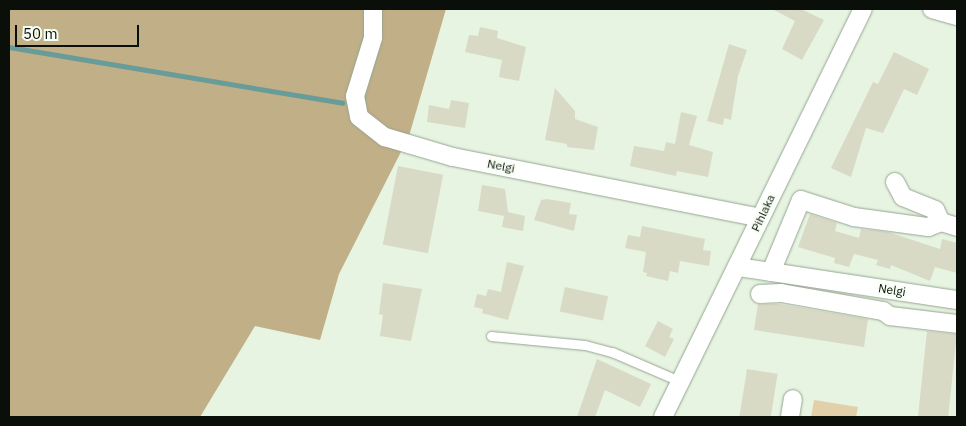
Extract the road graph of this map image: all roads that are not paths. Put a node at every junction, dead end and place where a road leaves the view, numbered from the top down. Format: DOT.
graph roads {
  1 [pos="373,9"];
  2 [pos="863,9"];
  3 [pos="932,9"];
  4 [pos="957,16"];
  5 [pos="895,182"];
  6 [pos="760,218"];
  7 [pos="949,225"];
  8 [pos="738,267"];
  9 [pos="771,272"];
  10 [pos="760,294"];
  11 [pos="957,300"];
  12 [pos="957,324"];
  13 [pos="491,336"];
  14 [pos="679,382"];
  15 [pos="793,399"];
  16 [pos="663,417"];
  17 [pos="790,417"];
  1 -- 6 [label="street, Nelgi"];
  2 -- 6 [label="street, Pihlaka"];
  3 -- 4 [label="street"];
  5 -- 7 [label="street"];
  6 -- 8 [label="street, Pihlaka"];
  7 -- 9 [label="street"];
  8 -- 9 [label="street, Nelgi"];
  8 -- 14 [label="street, Pihlaka"];
  9 -- 11 [label="street, Nelgi"];
  10 -- 12 [label="street"];
  13 -- 14 [label="lane"];
  14 -- 16 [label="street, Pihlaka"];
  15 -- 17 [label="street"];
}
